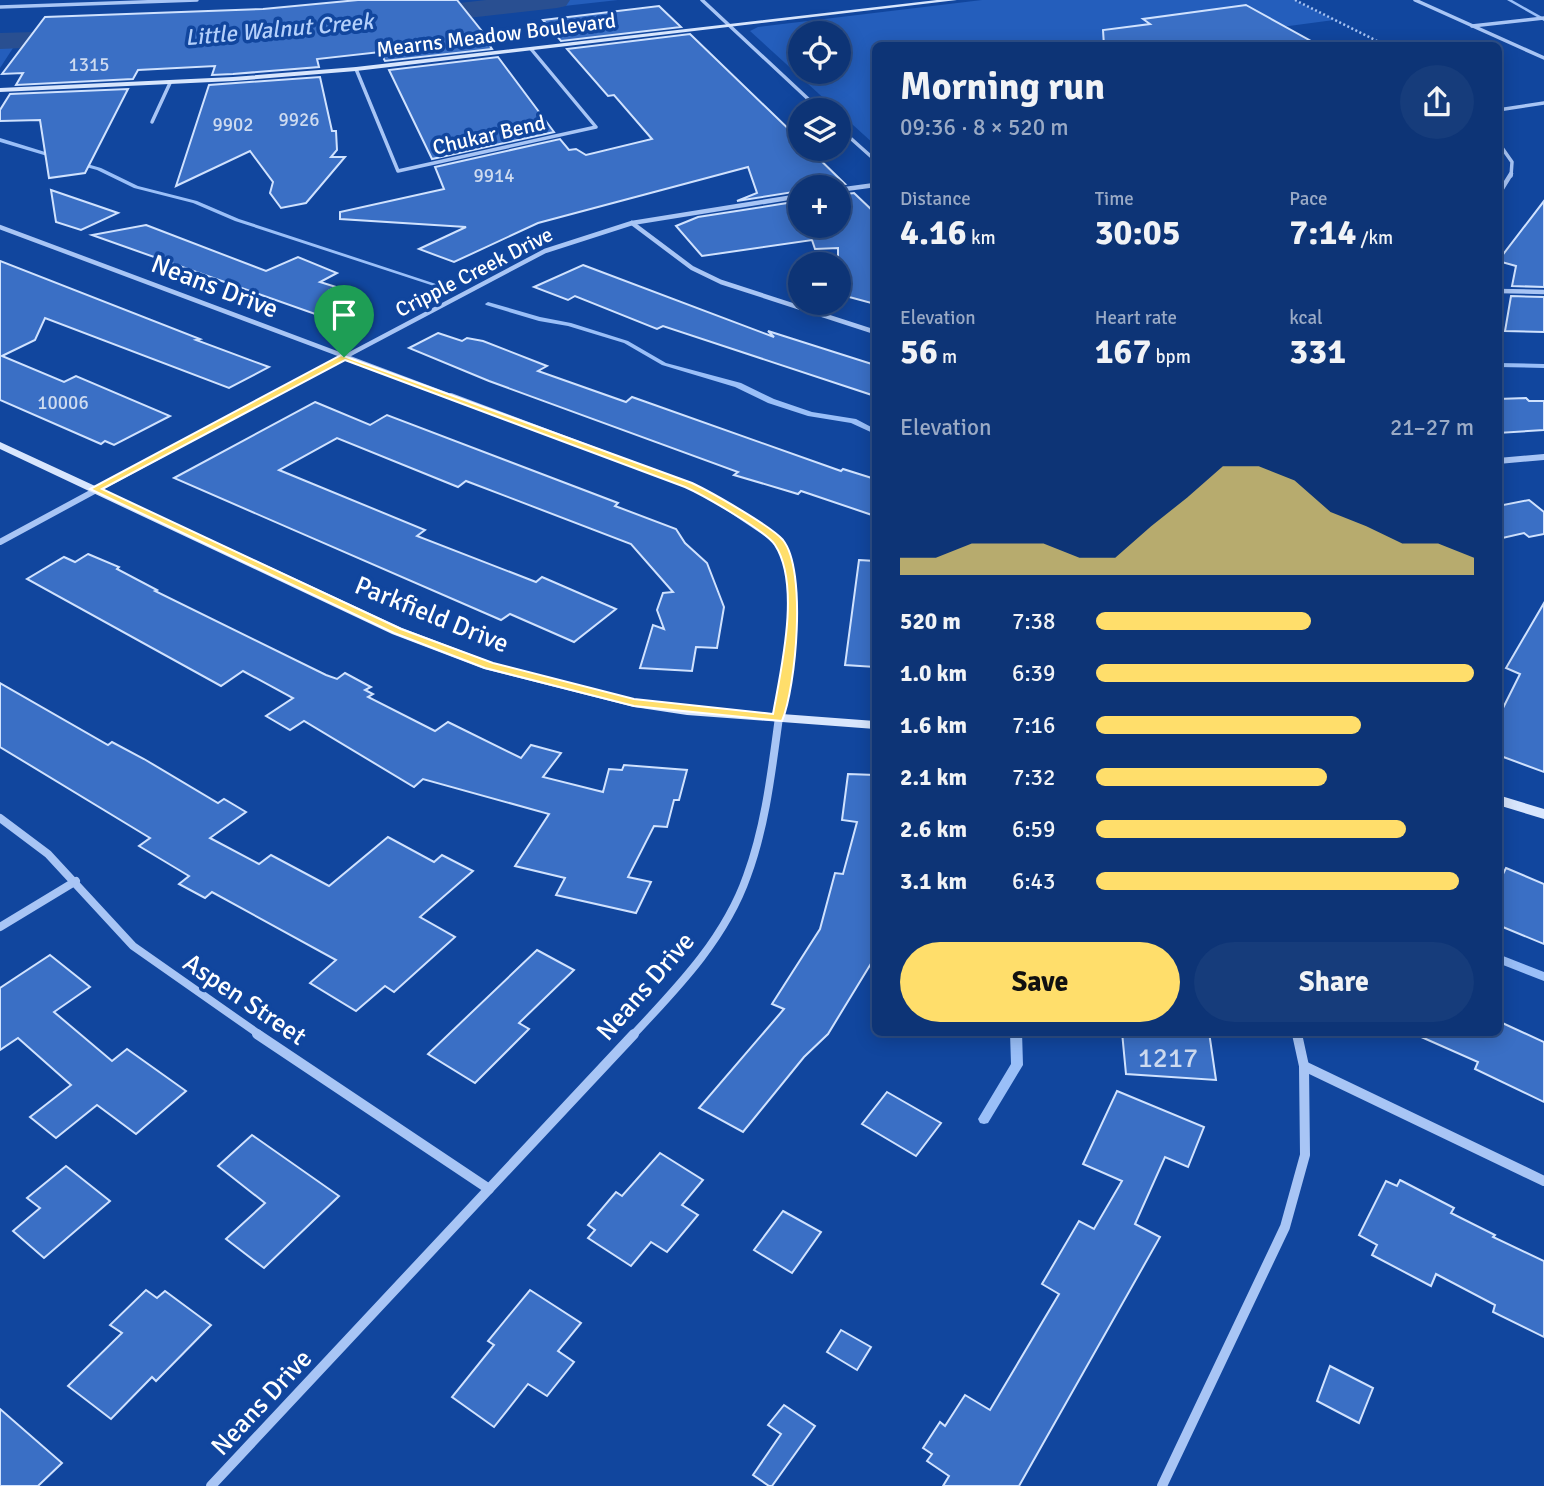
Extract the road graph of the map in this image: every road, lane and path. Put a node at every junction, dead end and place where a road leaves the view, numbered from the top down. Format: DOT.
graph roads {
  1 [pos="180,0"];
  2 [pos="197,0"];
  3 [pos="702,0"];
  4 [pos="954,0"];
  5 [pos="1295,0"];
  6 [pos="1415,0"];
  7 [pos="0,8"];
  8 [pos="1544,18"];
  9 [pos="726,25"];
  10 [pos="1471,26"];
  11 [pos="1379,42"];
  12 [pos="531,49"];
  13 [pos="1544,58"];
  14 [pos="356,69"];
  15 [pos="170,83"];
  16 [pos="0,90"];
  17 [pos="807,98"];
  18 [pos="1544,103"];
  19 [pos="1502,109"];
  20 [pos="152,122"];
  21 [pos="851,139"];
  22 [pos="1502,146"];
  23 [pos="872,157"];
  24 [pos="872,185"];
  25 [pos="851,188"];
  26 [pos="1502,190"];
  27 [pos="788,198"];
  28 [pos="632,223"];
  29 [pos="0,227"];
  30 [pos="1502,291"];
  31 [pos="1544,292"];
  32 [pos="872,331"];
  33 [pos="344,357"];
  34 [pos="0,445"];
  35 [pos="1544,457"];
  36 [pos="1502,461"];
  37 [pos="94,489"];
  38 [pos="0,542"];
  39 [pos="778,718"];
  40 [pos="872,725"];
  41 [pos="1502,801"];
  42 [pos="1544,814"];
  43 [pos="0,818"];
  44 [pos="76,881"];
  45 [pos="0,927"];
  46 [pos="1298,1036"];
  47 [pos="1304,1066"];
  48 [pos="1544,1181"];
  49 [pos="489,1189"];
  50 [pos="211,1486"];
  51 [pos="1162,1486"];
  1 -- 2 [label="street"];
  1 -- 7 [label="street"];
  3 -- 9 [label="street"];
  4 -- 9 [label="street, Mearns Meadow Boulevard"];
  5 -- 11 [label="path"];
  6 -- 10 [label="street"];
  8 -- 10 [label="street"];
  9 -- 12 [label="street, Mearns Meadow Boulevard"];
  9 -- 17 [label="street"];
  10 -- 13 [label="street"];
  12 -- 14 [label="street, Mearns Meadow Boulevard"];
  12 -- 14 [label="street, Chukar Bend"];
  14 -- 15 [label="street, Mearns Meadow Boulevard"];
  15 -- 16 [label="street, Mearns Meadow Boulevard"];
  15 -- 20 [label="street"];
  18 -- 19 [label="street"];
  21 -- 23 [label="street"];
  22 -- 26 [label="street"];
  24 -- 25 [label="street"];
  27 -- 28 [label="street, Cripple Creek Drive"];
  28 -- 32 [label="street"];
  28 -- 33 [label="street, Cripple Creek Drive"];
  29 -- 33 [label="street, Neans Drive"];
  30 -- 31 [label="street"];
  33 -- 37 [label="street, Cripple Creek Drive"];
  33 -- 39 [label="street, Neans Drive"];
  34 -- 37 [label="street, Parkfield Drive"];
  35 -- 36 [label="street"];
  37 -- 38 [label="street, Cripple Creek Drive"];
  37 -- 39 [label="street, Parkfield Drive"];
  39 -- 40 [label="street, Parkfield Drive"];
  39 -- 49 [label="street, Neans Drive"];
  41 -- 42 [label="street"];
  43 -- 44 [label="street, Aspen Street"];
  44 -- 45 [label="street"];
  44 -- 49 [label="street, Aspen Street"];
  46 -- 47 [label="street"];
  47 -- 48 [label="street"];
  47 -- 51 [label="street"];
  49 -- 50 [label="street, Neans Drive"];
}
